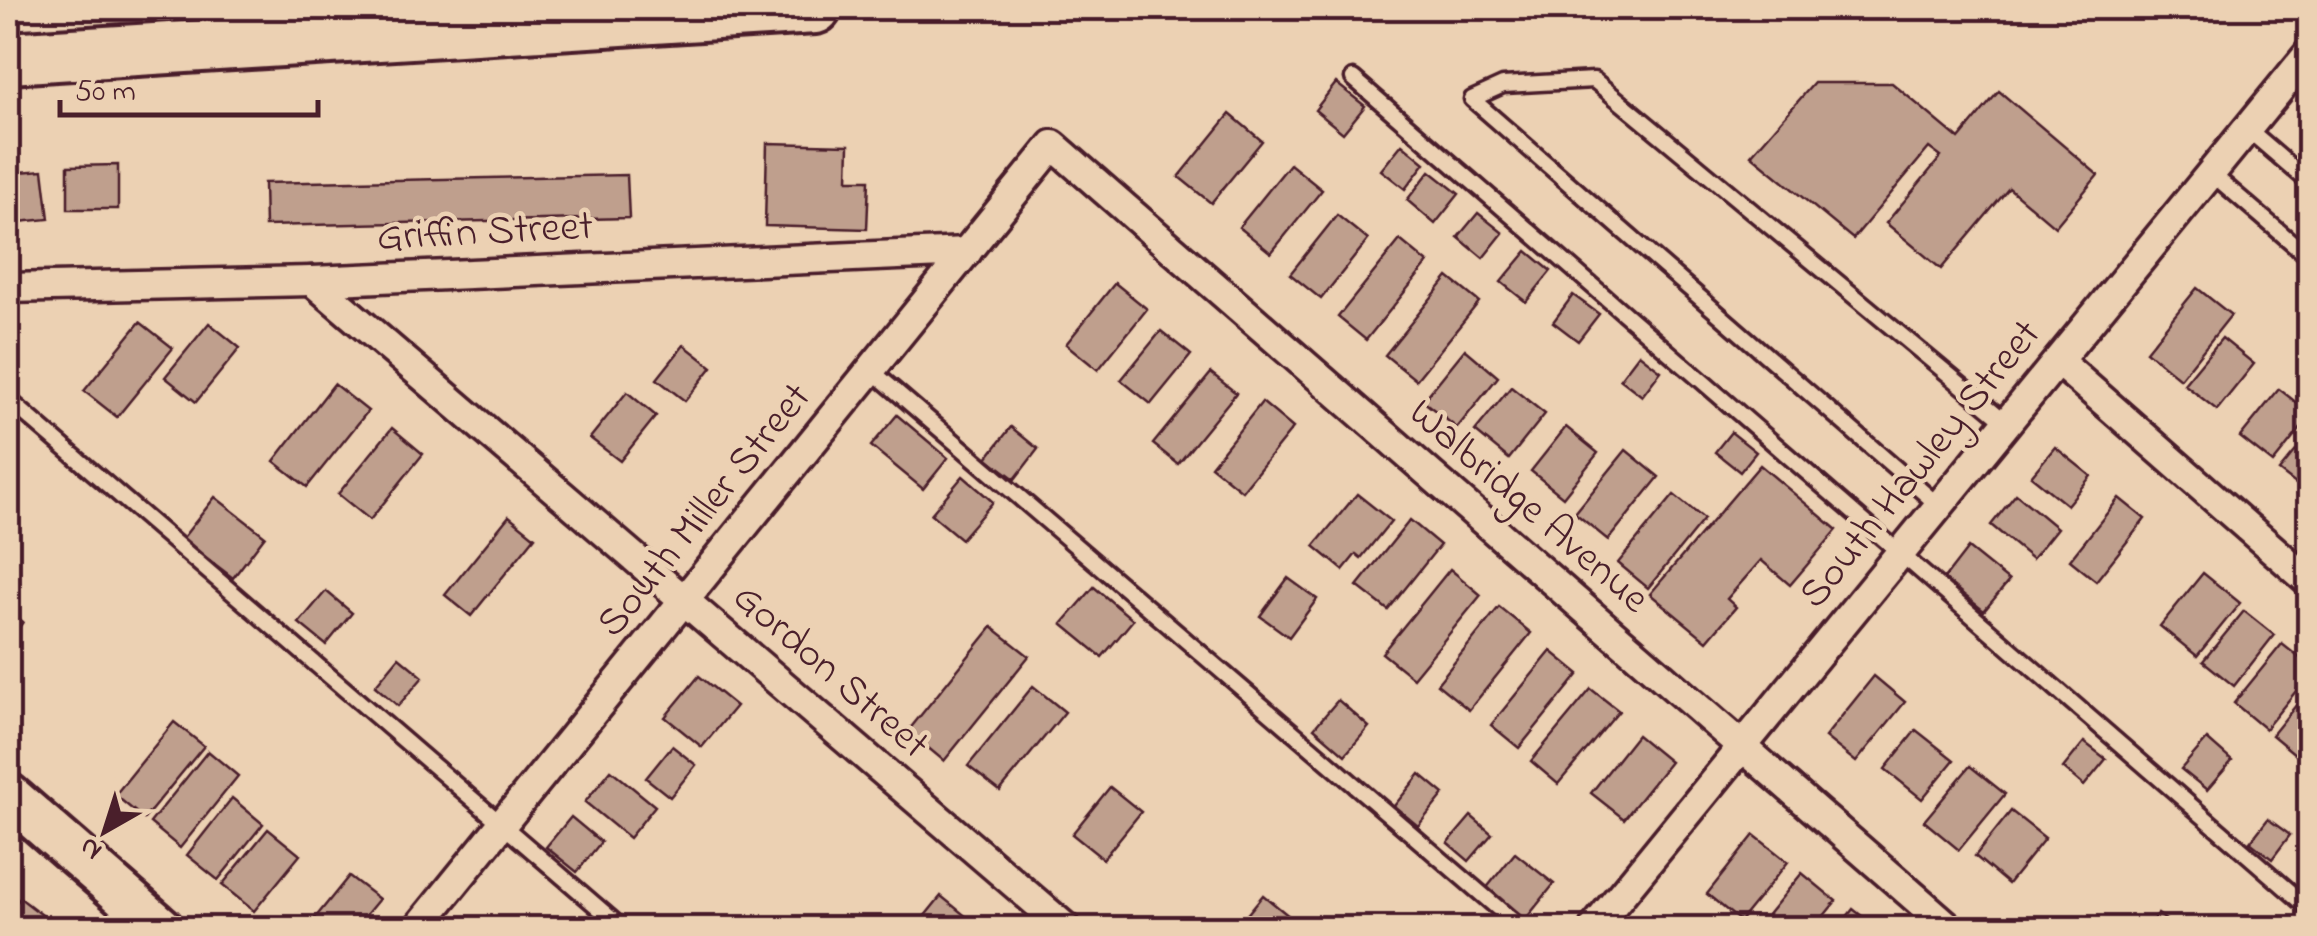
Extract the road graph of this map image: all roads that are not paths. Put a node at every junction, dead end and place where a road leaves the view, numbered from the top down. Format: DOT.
graph roads {
  1 [pos="815,8"];
  2 [pos="2310,52"];
  3 [pos="8,58"];
  4 [pos="1352,78"];
  5 [pos="2247,130"];
  6 [pos="1054,145"];
  7 [pos="2210,174"];
  8 [pos="2310,183"];
  9 [pos="967,252"];
  10 [pos="2310,258"];
  11 [pos="312,281"];
  12 [pos="8,288"];
  13 [pos="2058,361"];
  14 [pos="871,370"];
  15 [pos="8,399"];
  16 [pos="2007,423"];
  17 [pos="1939,506"];
  18 [pos="1901,553"];
  19 [pos="2310,582"];
  20 [pos="684,600"];
  21 [pos="1742,747"];
  22 [pos="8,795"];
  23 [pos="502,825"];
  24 [pos="2310,909"];
  25 [pos="161,928"];
  26 [pos="418,928"];
  27 [pos="622,928"];
  28 [pos="1066,928"];
  29 [pos="1522,928"];
  30 [pos="1594,928"];
  31 [pos="1950,928"];
  1 -- 3 [label="highway"];
  2 -- 5 [label="street, South Hawley Street"];
  4 -- 18 [label="lane"];
  5 -- 7 [label="street, South Hawley Street"];
  5 -- 8 [label="lane"];
  6 -- 9 [label="street, South Miller Street"];
  6 -- 21 [label="street, Walbridge Avenue"];
  7 -- 10 [label="lane"];
  7 -- 13 [label="street, South Hawley Street"];
  9 -- 11 [label="street, Griffin Street"];
  9 -- 14 [label="street, South Miller Street"];
  11 -- 12 [label="street, Griffin Street"];
  11 -- 20 [label="street, Gordon Street"];
  13 -- 16 [label="street, South Hawley Street"];
  13 -- 19 [label="street"];
  14 -- 20 [label="street, South Miller Street"];
  14 -- 29 [label="lane"];
  15 -- 23 [label="lane"];
  16 -- 17 [label="street, South Hawley Street"];
  16 -- 17 [label="lane"];
  17 -- 18 [label="street, South Hawley Street"];
  18 -- 21 [label="street, South Hawley Street"];
  18 -- 24 [label="lane"];
  20 -- 23 [label="street, South Miller Street"];
  20 -- 28 [label="street, Gordon Street"];
  21 -- 30 [label="street, South Hawley Street"];
  21 -- 31 [label="street, Walbridge Avenue"];
  22 -- 25 [label="main road"];
  23 -- 26 [label="street, South Miller Street"];
  23 -- 27 [label="lane"];
}
